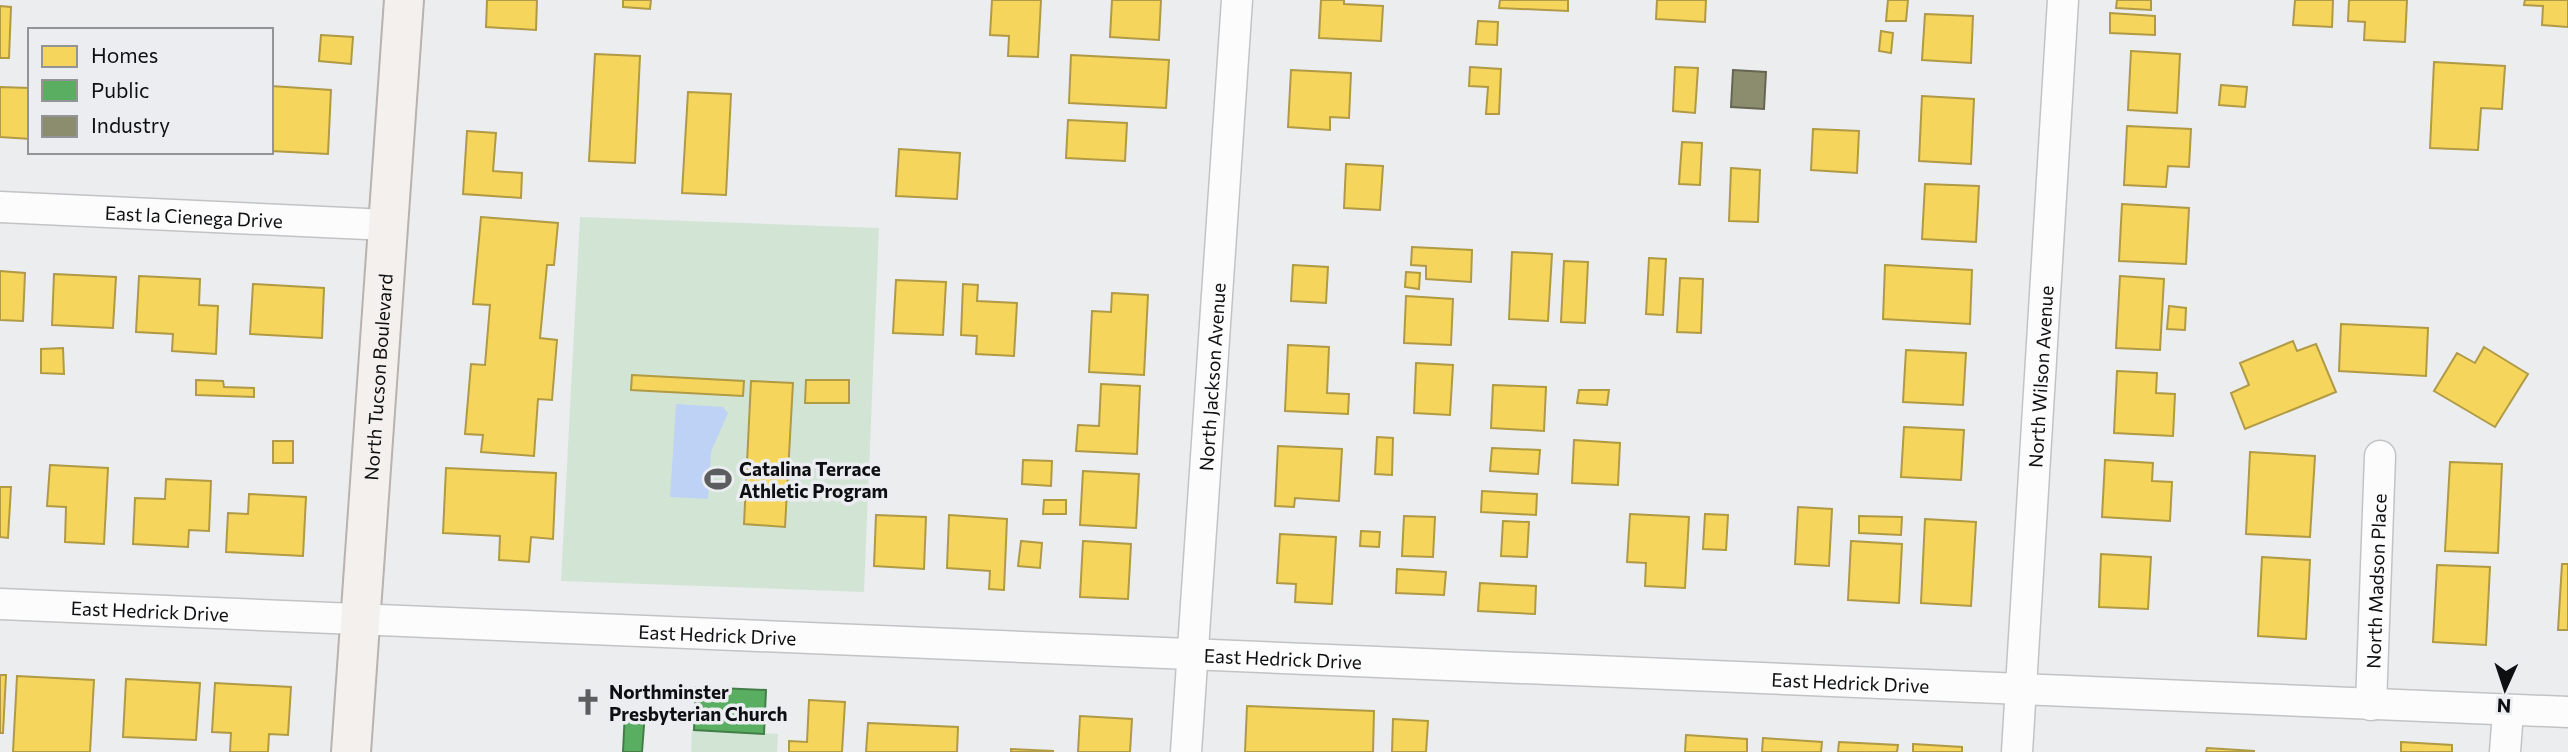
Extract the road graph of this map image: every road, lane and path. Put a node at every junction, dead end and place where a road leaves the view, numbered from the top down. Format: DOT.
graph roads {
  1 [pos="404,0"];
  2 [pos="1237,0"];
  3 [pos="2063,0"];
  4 [pos="0,207"];
  5 [pos="388,225"];
  6 [pos="2381,456"];
  7 [pos="0,604"];
  8 [pos="359,619"];
  9 [pos="1193,655"];
  10 [pos="2020,690"];
  11 [pos="2371,705"];
  12 [pos="2508,711"];
  13 [pos="2568,712"];
  14 [pos="351,752"];
  15 [pos="1186,752"];
  16 [pos="2017,752"];
  17 [pos="2505,752"];
  1 -- 5 [label="main road, North Tucson Boulevard"];
  2 -- 9 [label="street, North Jackson Avenue"];
  3 -- 10 [label="street, North Wilson Avenue"];
  4 -- 5 [label="street, East la Cienega Drive"];
  5 -- 8 [label="main road, North Tucson Boulevard"];
  6 -- 11 [label="street, North Madson Place"];
  7 -- 8 [label="street, East Hedrick Drive"];
  8 -- 9 [label="street, East Hedrick Drive"];
  8 -- 14 [label="main road, North Tucson Boulevard"];
  9 -- 10 [label="street, East Hedrick Drive"];
  9 -- 15 [label="street, North Jackson Avenue"];
  10 -- 11 [label="street, East Hedrick Drive"];
  10 -- 16 [label="street, North Wilson Avenue"];
  11 -- 12 [label="street, East Hedrick Drive"];
  12 -- 13 [label="street, East Hedrick Drive"];
  12 -- 17 [label="street"];
}
